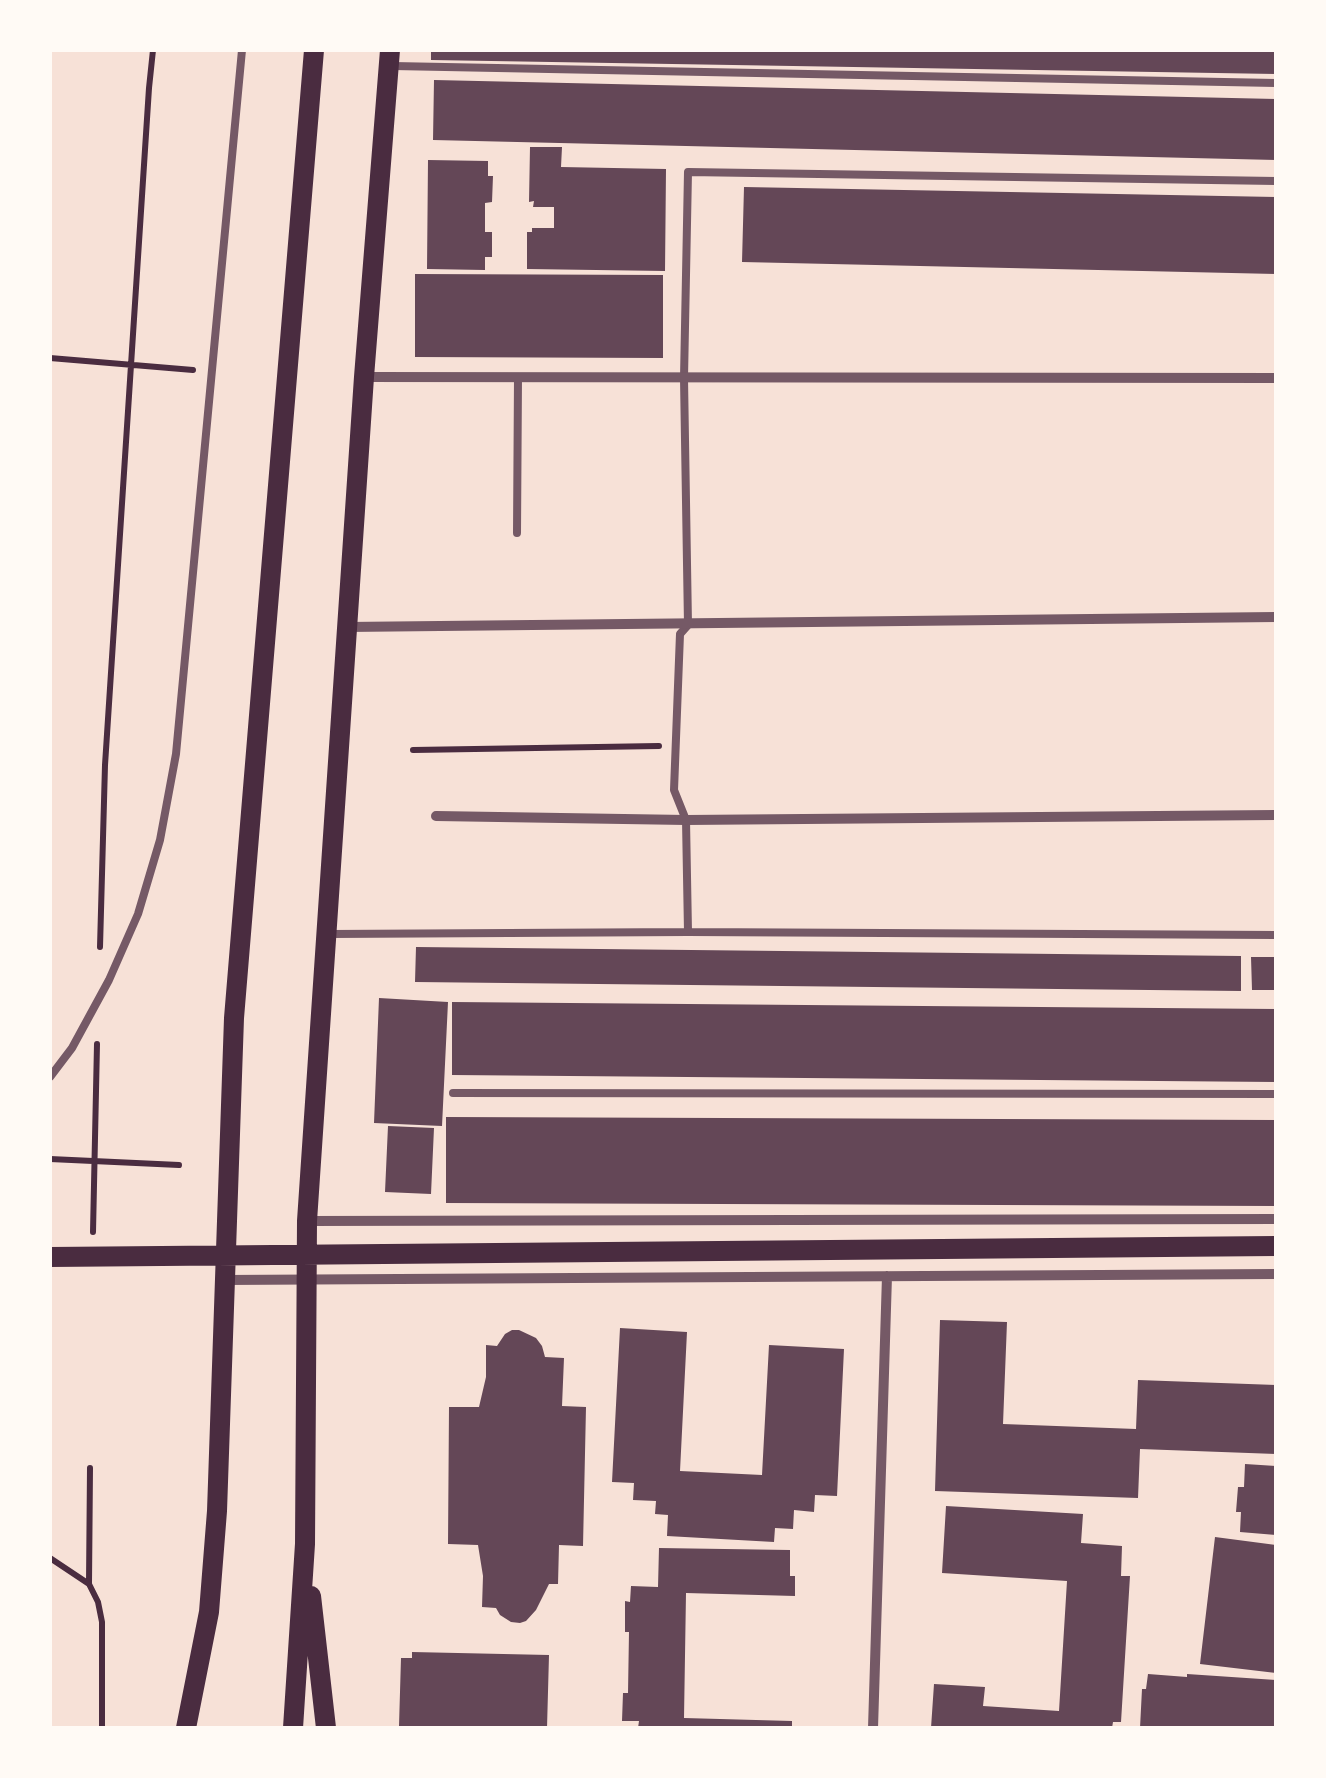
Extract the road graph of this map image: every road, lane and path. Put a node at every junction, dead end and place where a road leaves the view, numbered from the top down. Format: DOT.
graph roads {
  1 [pos="153,50"];
  2 [pos="242,50"];
  3 [pos="314,50"];
  4 [pos="389,58"];
  5 [pos="1276,83"];
  6 [pos="1276,181"];
  7 [pos="50,358"];
  8 [pos="130,365"];
  9 [pos="208,372"];
  10 [pos="364,378"];
  11 [pos="518,378"];
  12 [pos="684,378"];
  13 [pos="1276,378"];
  14 [pos="517,533"];
  15 [pos="1276,618"];
  16 [pos="688,625"];
  17 [pos="347,627"];
  18 [pos="675,746"];
  19 [pos="413,750"];
  20 [pos="1276,815"];
  21 [pos="436,816"];
  22 [pos="686,820"];
  23 [pos="688,932"];
  24 [pos="326,934"];
  25 [pos="1276,935"];
  26 [pos="99,957"];
  27 [pos="97,1032"];
  28 [pos="50,1077"];
  29 [pos="453,1094"];
  30 [pos="1276,1094"];
  31 [pos="50,1159"];
  32 [pos="93,1161"];
  33 [pos="179,1165"];
  34 [pos="1276,1219"];
  35 [pos="307,1221"];
  36 [pos="1276,1246"];
  37 [pos="50,1256"];
  38 [pos="92,1256"];
  39 [pos="1276,1274"];
  40 [pos="887,1276"];
  41 [pos="224,1280"];
  42 [pos="307,1280"];
  43 [pos="90,1468"];
  44 [pos="305,1544"];
  45 [pos="50,1558"];
  46 [pos="88,1584"];
  47 [pos="102,1728"];
  48 [pos="186,1728"];
  49 [pos="293,1728"];
  50 [pos="326,1728"];
  51 [pos="873,1728"];
  1 -- 8 [label="path"];
  2 -- 28 [label="lane"];
  3 -- 41 [label="main road"];
  4 -- 5 [label="lane"];
  4 -- 10 [label="main road"];
  6 -- 12 [label="lane"];
  7 -- 8 [label="path"];
  8 -- 9 [label="path"];
  8 -- 26 [label="path"];
  10 -- 11 [label="street"];
  10 -- 17 [label="main road"];
  11 -- 12 [label="street"];
  11 -- 14 [label="lane"];
  12 -- 13 [label="street"];
  12 -- 16 [label="lane"];
  15 -- 16 [label="street"];
  16 -- 17 [label="street"];
  16 -- 18 [label="lane"];
  17 -- 24 [label="main road"];
  18 -- 19 [label="path"];
  18 -- 22 [label="lane"];
  20 -- 22 [label="street"];
  21 -- 22 [label="street"];
  22 -- 23 [label="lane"];
  23 -- 24 [label="lane"];
  23 -- 25 [label="lane"];
  24 -- 35 [label="main road"];
  27 -- 32 [label="path"];
  29 -- 30 [label="lane"];
  31 -- 32 [label="path"];
  32 -- 33 [label="path"];
  32 -- 38 [label="path"];
  34 -- 35 [label="street"];
  35 -- 42 [label="main road"];
  36 -- 38 [label="main road"];
  37 -- 38 [label="main road"];
  39 -- 40 [label="street"];
  40 -- 42 [label="street"];
  40 -- 51 [label="street"];
  41 -- 42 [label="street"];
  41 -- 48 [label="main road"];
  42 -- 44 [label="main road"];
  43 -- 46 [label="path"];
  44 -- 49 [label="main road"];
  44 -- 50 [label="main road"];
  45 -- 46 [label="path"];
  46 -- 47 [label="path"];
}
